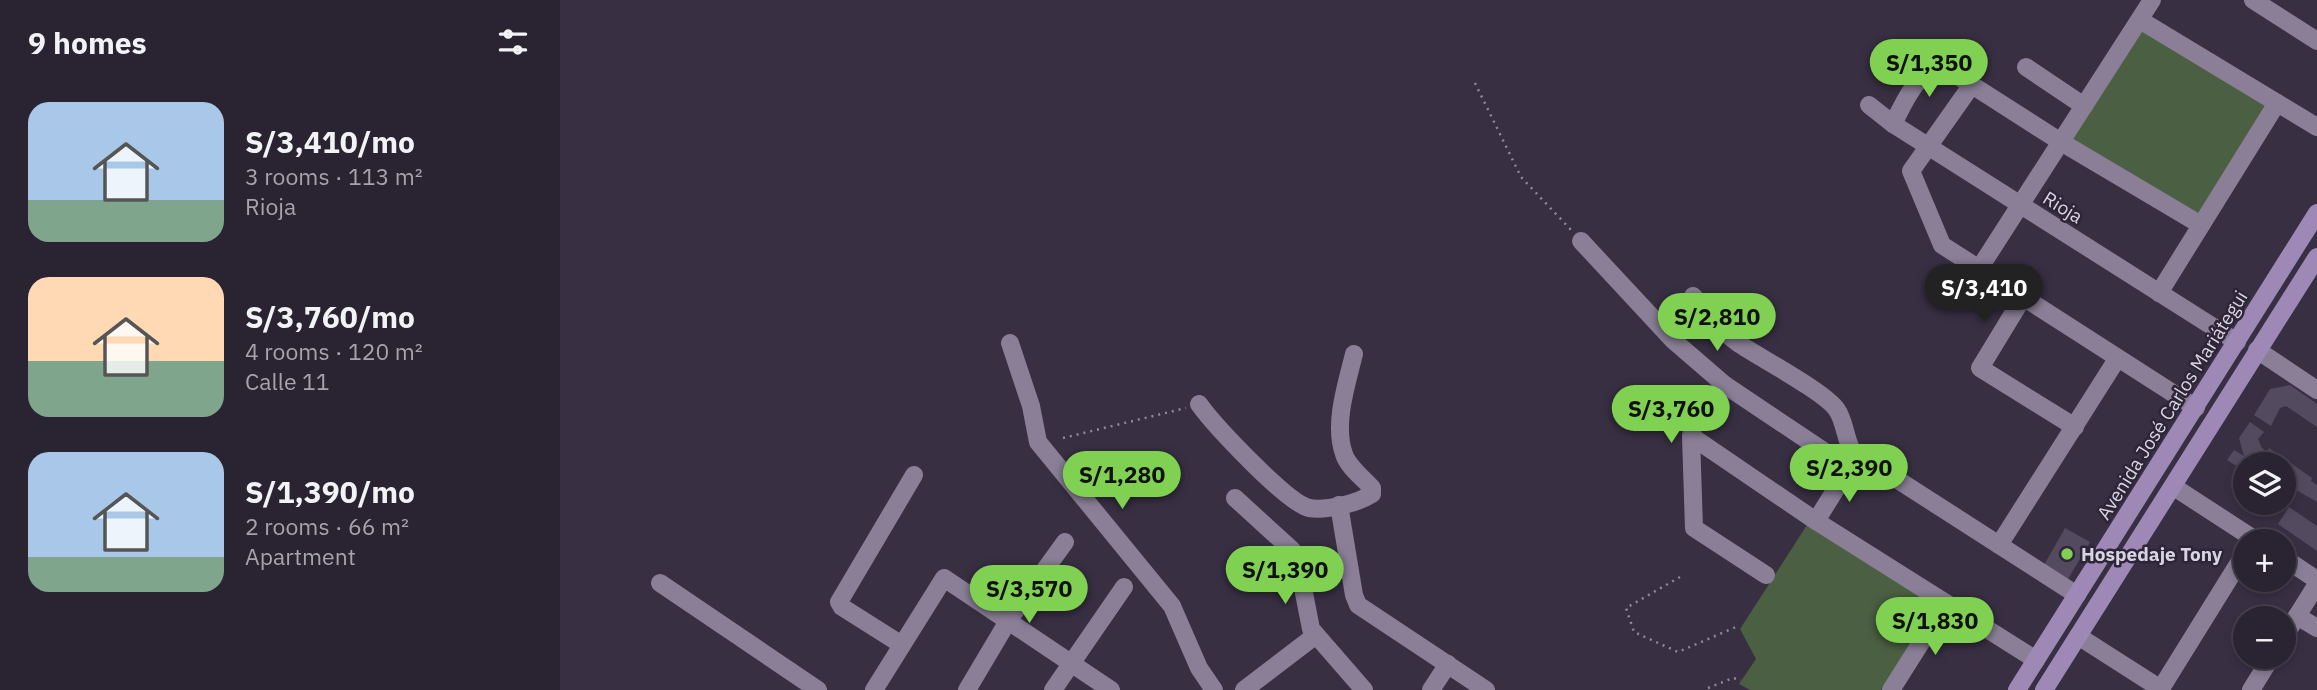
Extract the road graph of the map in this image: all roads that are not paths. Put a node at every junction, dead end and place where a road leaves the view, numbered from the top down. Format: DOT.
graph roads {
  1 [pos="2152,0"];
  2 [pos="2253,0"];
  3 [pos="2140,20"];
  4 [pos="2317,41"];
  5 [pos="2026,67"];
  6 [pos="1971,86"];
  7 [pos="2277,103"];
  8 [pos="1869,105"];
  9 [pos="2084,106"];
  10 [pos="1894,124"];
  11 [pos="2317,127"];
  12 [pos="2061,142"];
  13 [pos="1929,146"];
  14 [pos="2021,205"];
  15 [pos="2317,214"];
  16 [pos="2201,225"];
  17 [pos="1581,241"];
  18 [pos="2317,257"];
  19 [pos="1979,269"];
  20 [pos="2159,293"];
  21 [pos="1693,296"];
  22 [pos="2022,299"];
  23 [pos="2237,342"];
  24 [pos="1010,343"];
  25 [pos="2257,350"];
  26 [pos="1354,354"];
  27 [pos="2118,359"];
  28 [pos="1725,385"];
  29 [pos="2317,390"];
  30 [pos="1199,404"];
  31 [pos="2196,408"];
  32 [pos="2075,426"];
  33 [pos="1691,436"];
  34 [pos="1855,465"];
  35 [pos="914,475"];
  36 [pos="2174,487"];
  37 [pos="1235,498"];
  38 [pos="1339,505"];
  39 [pos="1816,521"];
  40 [pos="2233,529"];
  41 [pos="1065,542"];
  42 [pos="1999,545"];
  43 [pos="2296,567"];
  44 [pos="2233,573"];
  45 [pos="1766,575"];
  46 [pos="2317,582"];
  47 [pos="660,583"];
  48 [pos="1124,587"];
  49 [pos="2077,595"];
  50 [pos="1946,603"];
  51 [pos="2297,616"];
  52 [pos="1008,621"];
  53 [pos="2317,628"];
  54 [pos="1316,635"];
  55 [pos="2078,636"];
  56 [pos="902,645"];
  57 [pos="2036,660"];
  58 [pos="1070,662"];
  59 [pos="1448,664"];
  60 [pos="2264,669"];
  61 [pos="2020,685"];
  62 [pos="818,690"];
  63 [pos="874,690"];
  64 [pos="967,690"];
  65 [pos="1053,690"];
  66 [pos="1111,690"];
  67 [pos="1214,690"];
  68 [pos="1244,690"];
  69 [pos="1363,690"];
  70 [pos="1431,690"];
  71 [pos="1486,690"];
  72 [pos="1891,690"];
  73 [pos="2041,690"];
  74 [pos="2160,690"];
  75 [pos="2251,690"];
  1 -- 3 [label="street"];
  2 -- 4 [label="street"];
  3 -- 7 [label="street"];
  3 -- 9 [label="street"];
  5 -- 9 [label="street"];
  6 -- 10 [label="street"];
  6 -- 12 [label="street"];
  6 -- 13 [label="street"];
  7 -- 11 [label="street"];
  7 -- 16 [label="street"];
  8 -- 10 [label="street, Rioja"];
  9 -- 12 [label="street"];
  10 -- 13 [label="street, Rioja"];
  12 -- 14 [label="street"];
  12 -- 16 [label="street"];
  13 -- 14 [label="street, Rioja"];
  13 -- 19 [label="street"];
  14 -- 19 [label="street"];
  14 -- 20 [label="street, Rioja"];
  15 -- 23 [label="main road, Avenida José Carlos Mariátegui"];
  16 -- 20 [label="street"];
  17 -- 28 [label="street"];
  18 -- 25 [label="main road"];
  19 -- 22 [label="street"];
  20 -- 23 [label="street, Rioja"];
  21 -- 34 [label="street"];
  22 -- 27 [label="street"];
  22 -- 32 [label="street"];
  23 -- 31 [label="main road, Avenida José Carlos Mariátegui"];
  24 -- 67 [label="street"];
  25 -- 29 [label="street"];
  25 -- 36 [label="main road"];
  26 -- 38 [label="street"];
  27 -- 31 [label="street"];
  27 -- 32 [label="street"];
  28 -- 33 [label="street"];
  28 -- 34 [label="street"];
  30 -- 38 [label="street"];
  31 -- 49 [label="main road, Avenida José Carlos Mariátegui"];
  32 -- 42 [label="street"];
  33 -- 39 [label="street"];
  33 -- 45 [label="street"];
  34 -- 39 [label="street"];
  34 -- 42 [label="street"];
  35 -- 56 [label="street"];
  36 -- 40 [label="street"];
  36 -- 55 [label="main road"];
  37 -- 54 [label="street"];
  38 -- 59 [label="street"];
  39 -- 50 [label="street"];
  41 -- 52 [label="street"];
  42 -- 49 [label="street"];
  43 -- 46 [label="street"];
  44 -- 74 [label="street"];
  46 -- 51 [label="street"];
  47 -- 62 [label="street"];
  48 -- 58 [label="street"];
  49 -- 57 [label="main road, Avenida José Carlos Mariátegui"];
  50 -- 57 [label="street"];
  50 -- 72 [label="street"];
  51 -- 53 [label="street"];
  52 -- 56 [label="street"];
  52 -- 58 [label="street"];
  52 -- 64 [label="street"];
  54 -- 68 [label="street"];
  54 -- 69 [label="street"];
  55 -- 73 [label="main road"];
  55 -- 74 [label="street"];
  56 -- 63 [label="street"];
  57 -- 61 [label="main road, Avenida José Carlos Mariátegui"];
  58 -- 65 [label="street"];
  58 -- 66 [label="street"];
  59 -- 70 [label="street"];
  59 -- 71 [label="street"];
  60 -- 75 [label="street"];
  61 -- 73 [label="main road"];
}
